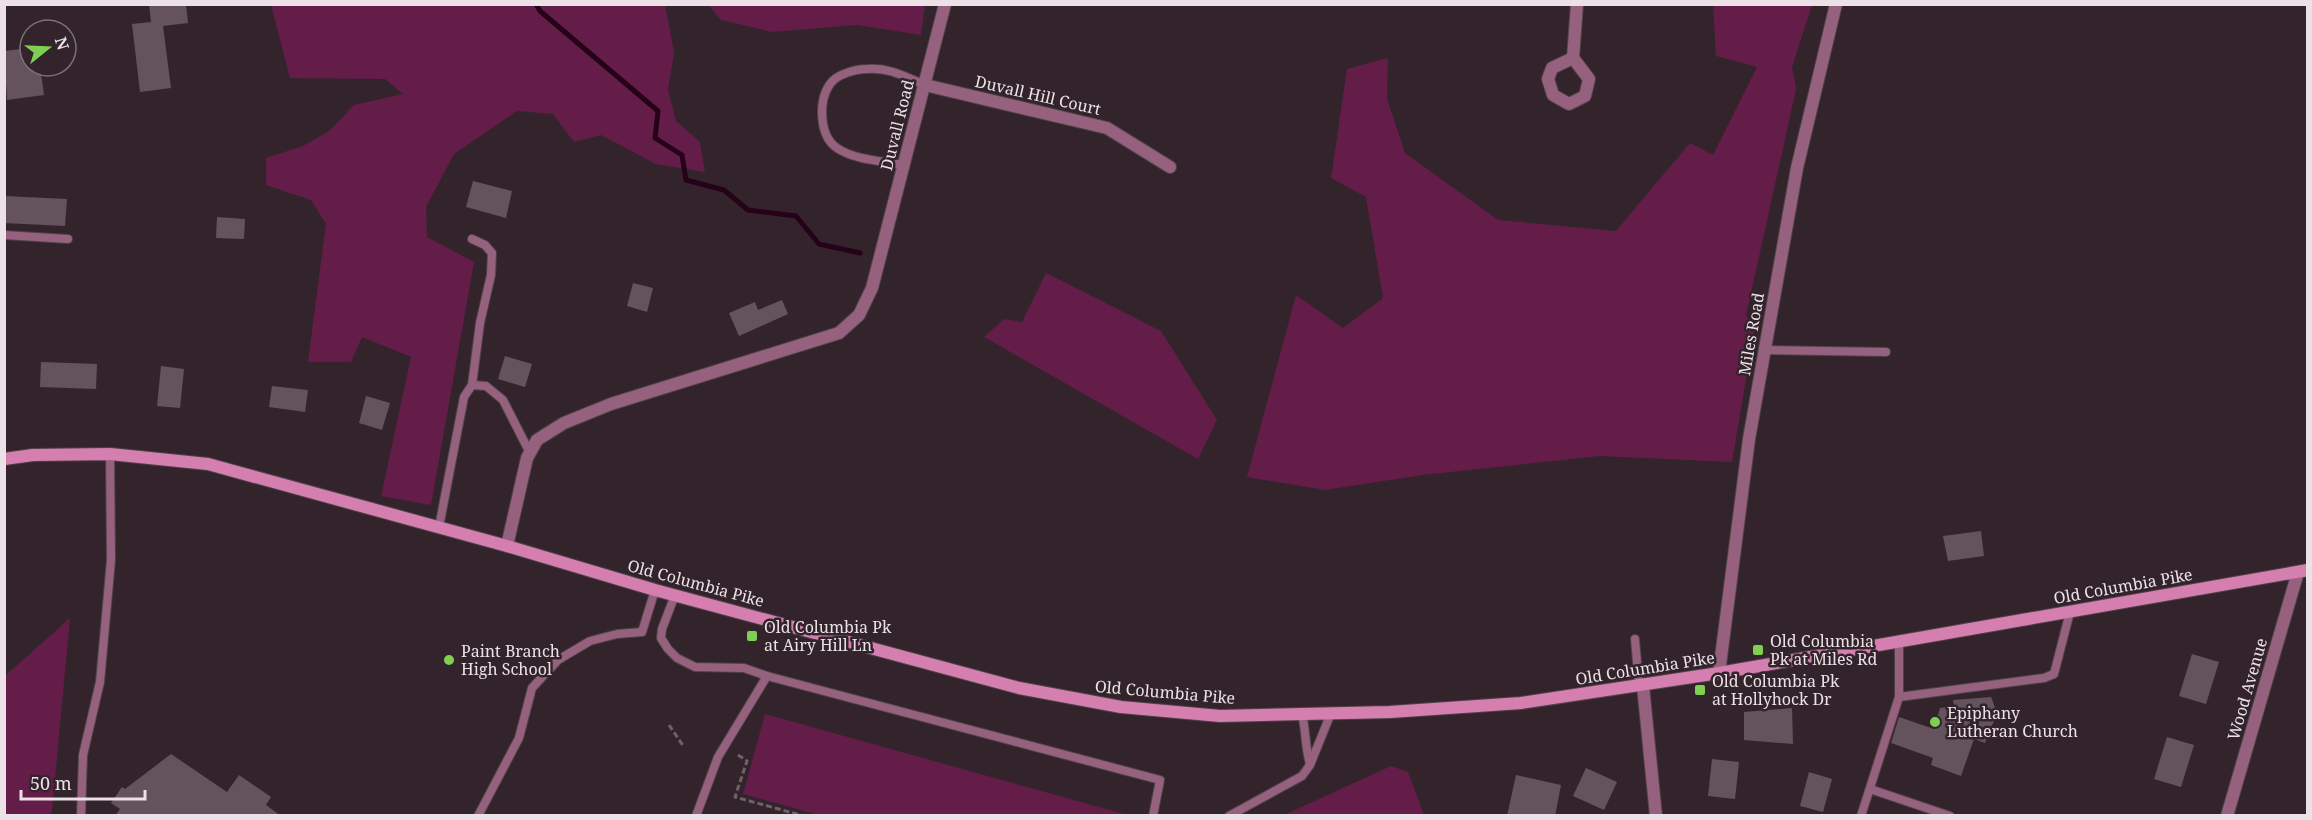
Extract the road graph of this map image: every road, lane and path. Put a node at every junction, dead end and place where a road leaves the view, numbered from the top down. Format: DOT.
graph roads {
  1 [pos="945,4"];
  2 [pos="1577,4"];
  3 [pos="1836,4"];
  4 [pos="1573,58"];
  5 [pos="925,85"];
  6 [pos="904,165"];
  7 [pos="1170,167"];
  8 [pos="4,235"];
  9 [pos="68,239"];
  10 [pos="472,240"];
  11 [pos="1764,350"];
  12 [pos="1887,352"];
  13 [pos="472,385"];
  14 [pos="530,453"];
  15 [pos="110,454"];
  16 [pos="4,459"];
  17 [pos="440,527"];
  18 [pos="507,546"];
  19 [pos="2303,571"];
  20 [pos="655,590"];
  21 [pos="675,595"];
  22 [pos="2070,612"];
  23 [pos="1635,639"];
  24 [pos="1899,642"];
  25 [pos="1719,673"];
  26 [pos="767,676"];
  27 [pos="1641,686"];
  28 [pos="1899,697"];
  29 [pos="1331,713"];
  30 [pos="1302,714"];
  31 [pos="669,725"];
  32 [pos="684,747"];
  33 [pos="738,755"];
  34 [pos="1310,765"];
  35 [pos="1870,789"];
  36 [pos="81,816"];
  37 [pos="478,816"];
  38 [pos="696,816"];
  39 [pos="804,816"];
  40 [pos="1153,816"];
  41 [pos="1229,816"];
  42 [pos="1656,816"];
  43 [pos="1861,816"];
  44 [pos="1950,816"];
  45 [pos="2228,816"];
  1 -- 5 [label="street, Duvall Road"];
  2 -- 4 [label="street"];
  3 -- 11 [label="street, Miles Road"];
  5 -- 6 [label="street, Duvall Road"];
  5 -- 6 [label="lane"];
  5 -- 7 [label="street, Duvall Hill Court"];
  6 -- 14 [label="street, Duvall Road"];
  8 -- 9 [label="lane"];
  10 -- 13 [label="lane"];
  11 -- 12 [label="lane"];
  11 -- 25 [label="street, Miles Road"];
  13 -- 14 [label="lane"];
  13 -- 17 [label="lane"];
  14 -- 18 [label="street"];
  15 -- 16 [label="main road, Old Columbia Pike"];
  15 -- 17 [label="main road, Old Columbia Pike"];
  15 -- 36 [label="lane"];
  17 -- 18 [label="main road, Old Columbia Pike"];
  18 -- 20 [label="main road, Old Columbia Pike"];
  19 -- 22 [label="main road, Old Columbia Pike"];
  19 -- 45 [label="street, Wood Avenue"];
  20 -- 21 [label="main road, Old Columbia Pike"];
  20 -- 37 [label="lane"];
  21 -- 26 [label="lane"];
  21 -- 30 [label="main road, Old Columbia Pike"];
  22 -- 24 [label="main road, Old Columbia Pike"];
  22 -- 28 [label="lane"];
  23 -- 27 [label="lane"];
  24 -- 25 [label="main road, Old Columbia Pike"];
  24 -- 28 [label="lane"];
  25 -- 27 [label="main road, Old Columbia Pike"];
  26 -- 38 [label="lane"];
  26 -- 40 [label="lane"];
  27 -- 29 [label="main road, Old Columbia Pike"];
  27 -- 42 [label="street"];
  28 -- 35 [label="lane"];
  29 -- 30 [label="main road, Old Columbia Pike"];
  29 -- 34 [label="lane"];
  30 -- 34 [label="lane"];
  31 -- 32 [label="path"];
  33 -- 39 [label="path"];
  34 -- 41 [label="lane"];
  35 -- 43 [label="lane"];
  35 -- 44 [label="lane"];
}
